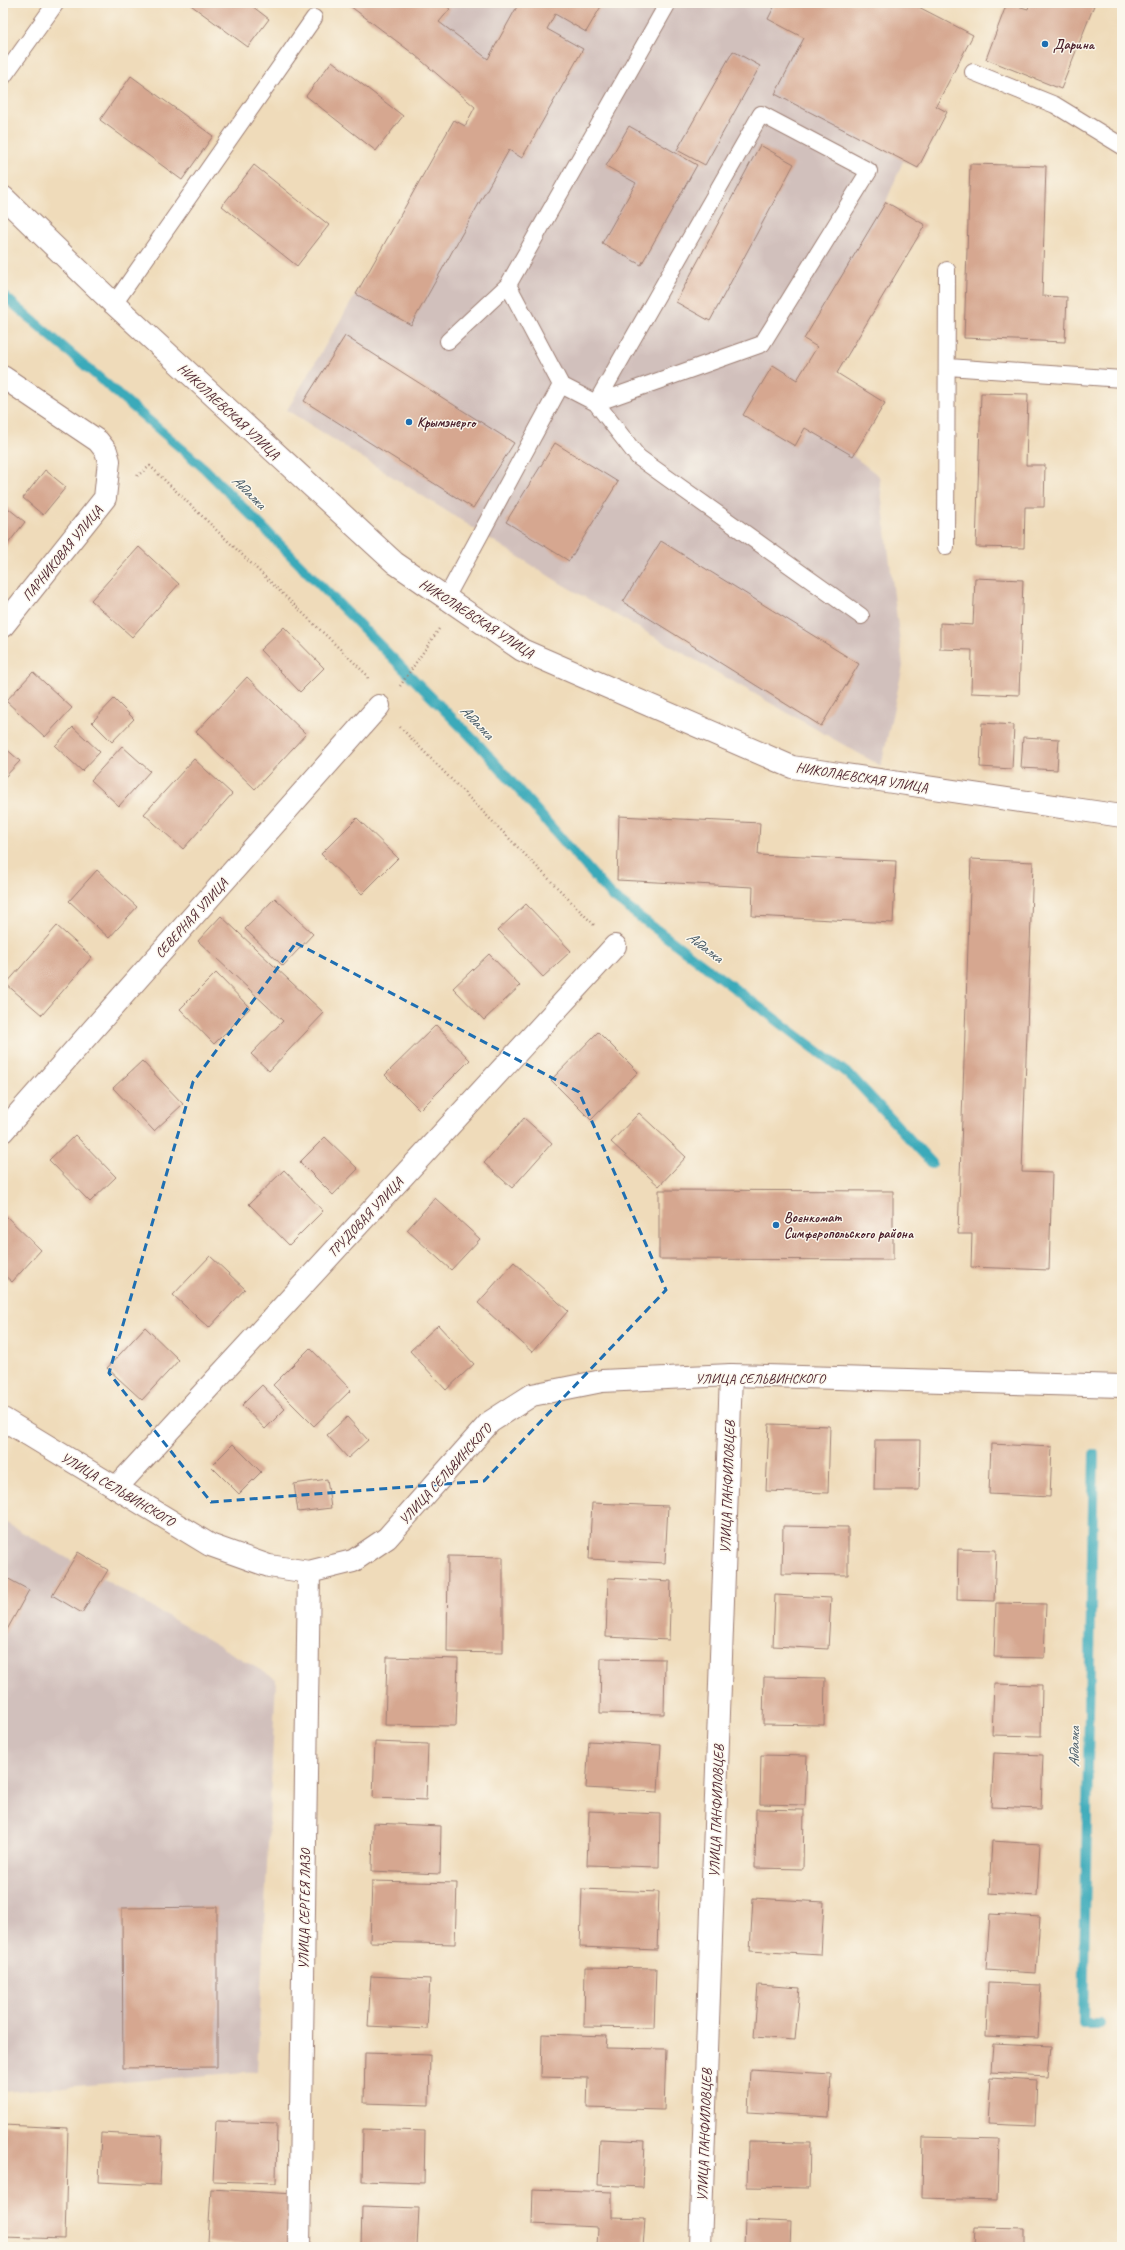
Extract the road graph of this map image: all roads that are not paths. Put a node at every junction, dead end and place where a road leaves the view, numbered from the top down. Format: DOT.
graph roads {
  1 [pos="56,3"];
  2 [pos="668,3"];
  3 [pos="314,18"];
  4 [pos="973,72"];
  5 [pos="3,77"];
  6 [pos="1122,146"];
  7 [pos="3,197"];
  8 [pos="947,270"];
  9 [pos="508,285"];
  10 [pos="114,304"];
  11 [pos="448,341"];
  12 [pos="948,367"];
  13 [pos="3,377"];
  14 [pos="1122,379"];
  15 [pos="561,385"];
  16 [pos="596,403"];
  17 [pos="946,547"];
  18 [pos="446,598"];
  19 [pos="861,616"];
  20 [pos="3,626"];
  21 [pos="379,706"];
  22 [pos="1122,816"];
  23 [pos="615,946"];
  24 [pos="3,1131"];
  25 [pos="731,1375"];
  26 [pos="1122,1386"];
  27 [pos="3,1419"];
  28 [pos="116,1488"];
  29 [pos="309,1572"];
  30 [pos="299,2247"];
  31 [pos="700,2247"];
  1 -- 5 [label="lane"];
  2 -- 9 [label="lane"];
  3 -- 10 [label="lane"];
  4 -- 6 [label="lane"];
  7 -- 10 [label="street, НИКОЛАЕВСКАЯ УЛИЦА"];
  8 -- 12 [label="lane"];
  9 -- 11 [label="lane"];
  9 -- 15 [label="lane"];
  10 -- 18 [label="street, НИКОЛАЕВСКАЯ УЛИЦА"];
  12 -- 14 [label="lane"];
  12 -- 17 [label="lane"];
  13 -- 20 [label="street, ПАРНИКОВАЯ УЛИЦА"];
  15 -- 16 [label="lane"];
  15 -- 18 [label="lane"];
  16 -- 16 [label="lane"];
  16 -- 19 [label="lane"];
  18 -- 22 [label="street, НИКОЛАЕВСКАЯ УЛИЦА"];
  21 -- 24 [label="street, СЕВЕРНАЯ УЛИЦА"];
  23 -- 28 [label="street, ТРУДОВАЯ УЛИЦА"];
  25 -- 26 [label="street, УЛИЦА СЕЛЬВИНСКОГО"];
  25 -- 29 [label="street, УЛИЦА СЕЛЬВИНСКОГО"];
  25 -- 31 [label="street, УЛИЦА ПАНФИЛОВЦЕВ"];
  27 -- 28 [label="street, УЛИЦА СЕЛЬВИНСКОГО"];
  28 -- 29 [label="street, УЛИЦА СЕЛЬВИНСКОГО"];
  29 -- 30 [label="street, УЛИЦА СЕРГЕЯ ЛАЗО"];
}
